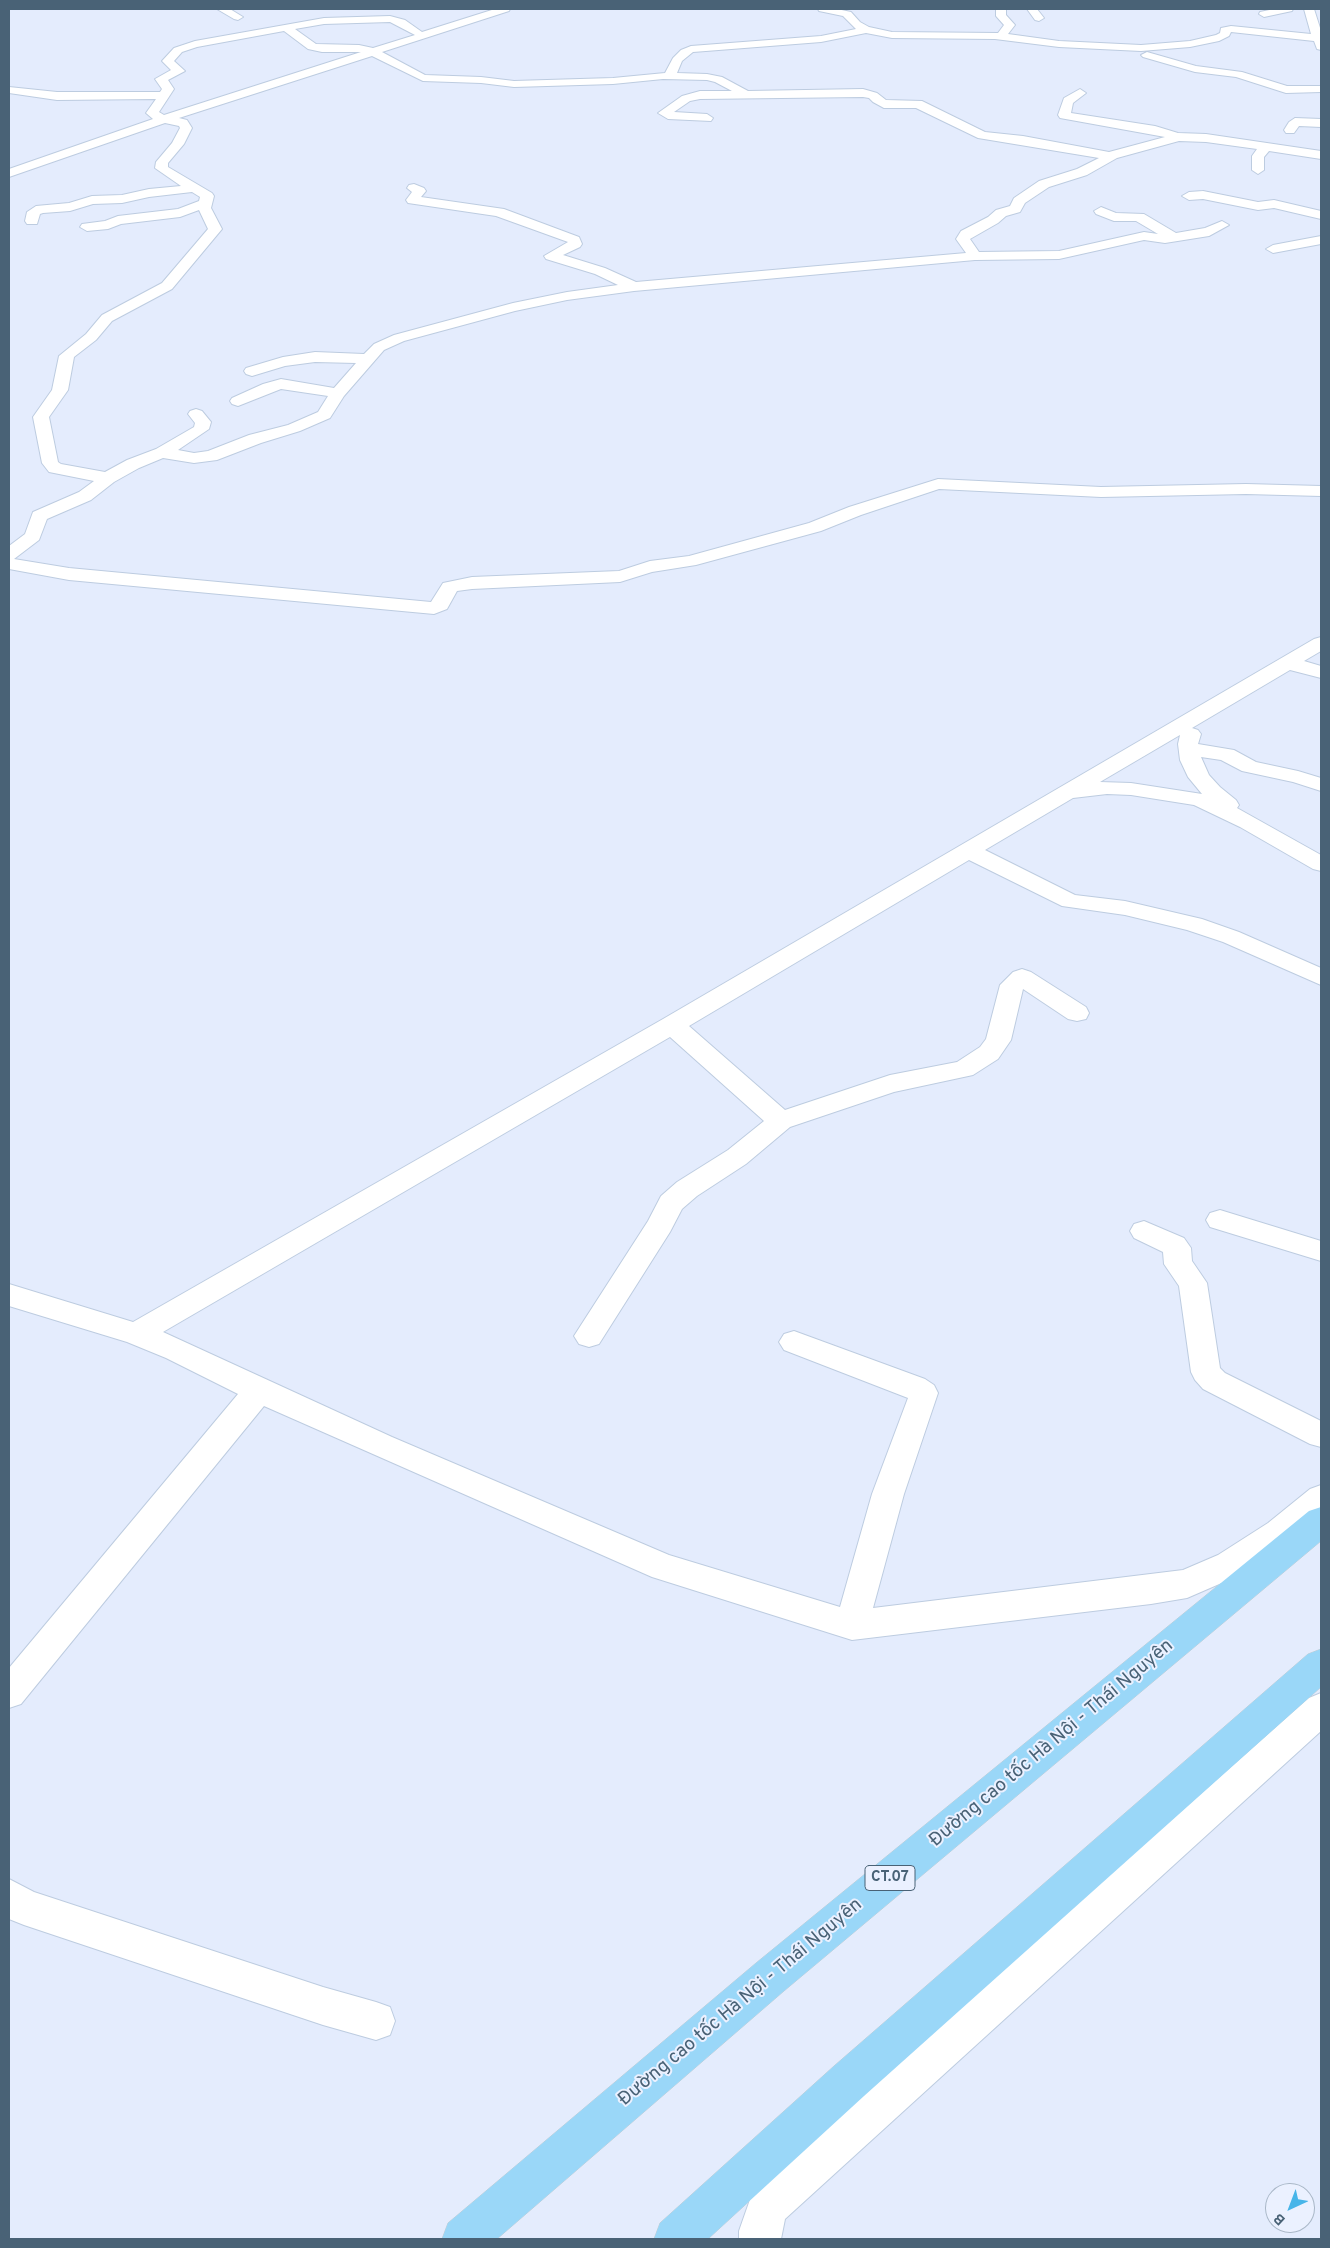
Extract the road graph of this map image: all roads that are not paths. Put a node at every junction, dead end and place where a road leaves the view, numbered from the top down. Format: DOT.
graph roads {
  1 [pos="222,9"];
  2 [pos="491,9"];
  3 [pos="505,9"];
  4 [pos="822,9"];
  5 [pos="1001,9"];
  6 [pos="1032,9"];
  7 [pos="1288,9"];
  8 [pos="1309,9"];
  9 [pos="310,13"];
  10 [pos="1264,14"];
  11 [pos="238,17"];
  12 [pos="1039,18"];
  13 [pos="324,21"];
  14 [pos="285,27"];
  15 [pos="866,30"];
  16 [pos="417,32"];
  17 [pos="1001,37"];
  18 [pos="1320,44"];
  19 [pos="1140,48"];
  20 [pos="368,50"];
  21 [pos="670,75"];
  22 [pos="1321,89"];
  23 [pos="9,90"];
  24 [pos="744,93"];
  25 [pos="1080,93"];
  26 [pos="165,95"];
  27 [pos="1165,116"];
  28 [pos="162,118"];
  29 [pos="707,118"];
  30 [pos="1321,123"];
  31 [pos="1155,130"];
  32 [pos="1290,130"];
  33 [pos="1179,137"];
  34 [pos="1265,148"];
  35 [pos="1321,155"];
  36 [pos="1109,156"];
  37 [pos="9,163"];
  38 [pos="1258,170"];
  39 [pos="9,173"];
  40 [pos="195,188"];
  41 [pos="414,188"];
  42 [pos="1269,190"];
  43 [pos="1294,195"];
  44 [pos="1189,196"];
  45 [pos="1313,198"];
  46 [pos="205,204"];
  47 [pos="1298,211"];
  48 [pos="1321,215"];
  49 [pos="1286,219"];
  50 [pos="32,221"];
  51 [pos="1222,225"];
  52 [pos="87,227"];
  53 [pos="1174,238"];
  54 [pos="1126,240"];
  55 [pos="1321,240"];
  56 [pos="1273,249"];
  57 [pos="975,256"];
  58 [pos="634,287"];
  59 [pos="368,359"];
  60 [pos="252,371"];
  61 [pos="338,393"];
  62 [pos="238,401"];
  63 [pos="196,414"];
  64 [pos="162,453"];
  65 [pos="108,478"];
  66 [pos="1321,491"];
  67 [pos="12,550"];
  68 [pos="9,564"];
  69 [pos="1321,643"];
  70 [pos="1288,663"];
  71 [pos="1321,672"];
  72 [pos="1204,712"];
  73 [pos="1189,750"];
  74 [pos="1321,785"];
  75 [pos="1067,792"];
  76 [pos="1248,822"];
  77 [pos="967,850"];
  78 [pos="1321,864"];
  79 [pos="1321,977"];
  80 [pos="1077,1013"];
  81 [pos="672,1026"];
  82 [pos="781,1121"];
  83 [pos="1220,1220"];
  84 [pos="1144,1231"];
  85 [pos="1321,1251"];
  86 [pos="9,1294"];
  87 [pos="136,1334"];
  88 [pos="589,1336"];
  89 [pos="794,1342"];
  90 [pos="259,1391"];
  91 [pos="1321,1435"];
  92 [pos="1321,1498"];
  93 [pos="1321,1521"];
  94 [pos="852,1625"];
  95 [pos="1321,1665"];
  96 [pos="9,1693"];
  97 [pos="1321,1709"];
  98 [pos="14,1908"];
  99 [pos="376,2021"];
  100 [pos="464,2239"];
  101 [pos="676,2239"];
  102 [pos="760,2239"];
  1 -- 11 [label="street"];
  2 -- 16 [label="street"];
  3 -- 20 [label="street"];
  4 -- 15 [label="street"];
  5 -- 17 [label="street"];
  6 -- 12 [label="street"];
  7 -- 10 [label="street"];
  8 -- 18 [label="street"];
  9 -- 13 [label="street"];
  13 -- 14 [label="street"];
  13 -- 16 [label="street"];
  14 -- 20 [label="street"];
  14 -- 26 [label="street"];
  15 -- 17 [label="street"];
  15 -- 21 [label="street"];
  16 -- 20 [label="street"];
  17 -- 19 [label="street"];
  18 -- 19 [label="street"];
  19 -- 22 [label="street"];
  20 -- 21 [label="street"];
  20 -- 28 [label="street"];
  21 -- 24 [label="street"];
  23 -- 26 [label="street"];
  24 -- 29 [label="street"];
  24 -- 36 [label="street"];
  25 -- 31 [label="street"];
  26 -- 28 [label="street"];
  27 -- 31 [label="street"];
  28 -- 37 [label="street"];
  28 -- 39 [label="street"];
  28 -- 40 [label="street"];
  30 -- 32 [label="street"];
  31 -- 33 [label="street"];
  33 -- 34 [label="street"];
  33 -- 36 [label="street"];
  34 -- 35 [label="street"];
  34 -- 38 [label="street"];
  36 -- 57 [label="street"];
  40 -- 46 [label="street"];
  40 -- 50 [label="street"];
  41 -- 58 [label="street"];
  42 -- 43 [label="street"];
  44 -- 47 [label="street"];
  45 -- 47 [label="street"];
  46 -- 52 [label="street"];
  46 -- 65 [label="street"];
  47 -- 48 [label="street"];
  47 -- 49 [label="street"];
  51 -- 53 [label="street"];
  53 -- 54 [label="street"];
  53 -- 54 [label="street"];
  54 -- 57 [label="street"];
  55 -- 56 [label="street"];
  57 -- 58 [label="street"];
  58 -- 59 [label="street"];
  59 -- 60 [label="street"];
  59 -- 61 [label="street"];
  61 -- 62 [label="street"];
  61 -- 64 [label="street"];
  63 -- 64 [label="street"];
  64 -- 65 [label="street"];
  65 -- 67 [label="street"];
  66 -- 68 [label="street"];
  69 -- 70 [label="street"];
  70 -- 71 [label="street"];
  70 -- 72 [label="street"];
  72 -- 73 [label="street"];
  72 -- 75 [label="street"];
  73 -- 74 [label="street"];
  73 -- 76 [label="street"];
  75 -- 76 [label="street"];
  75 -- 77 [label="street"];
  76 -- 78 [label="street"];
  77 -- 79 [label="street"];
  77 -- 81 [label="street"];
  80 -- 82 [label="street"];
  81 -- 82 [label="street"];
  81 -- 87 [label="street"];
  82 -- 88 [label="street"];
  83 -- 85 [label="street"];
  84 -- 91 [label="street"];
  86 -- 87 [label="street"];
  87 -- 90 [label="street"];
  89 -- 94 [label="street"];
  90 -- 94 [label="street"];
  90 -- 96 [label="street"];
  92 -- 94 [label="street"];
  93 -- 100 [label="highway, Đường cao tốc Hà Nội - Thái Nguyên / CT.07"];
  95 -- 101 [label="highway"];
  97 -- 102 [label="street"];
  98 -- 99 [label="street"];
}
